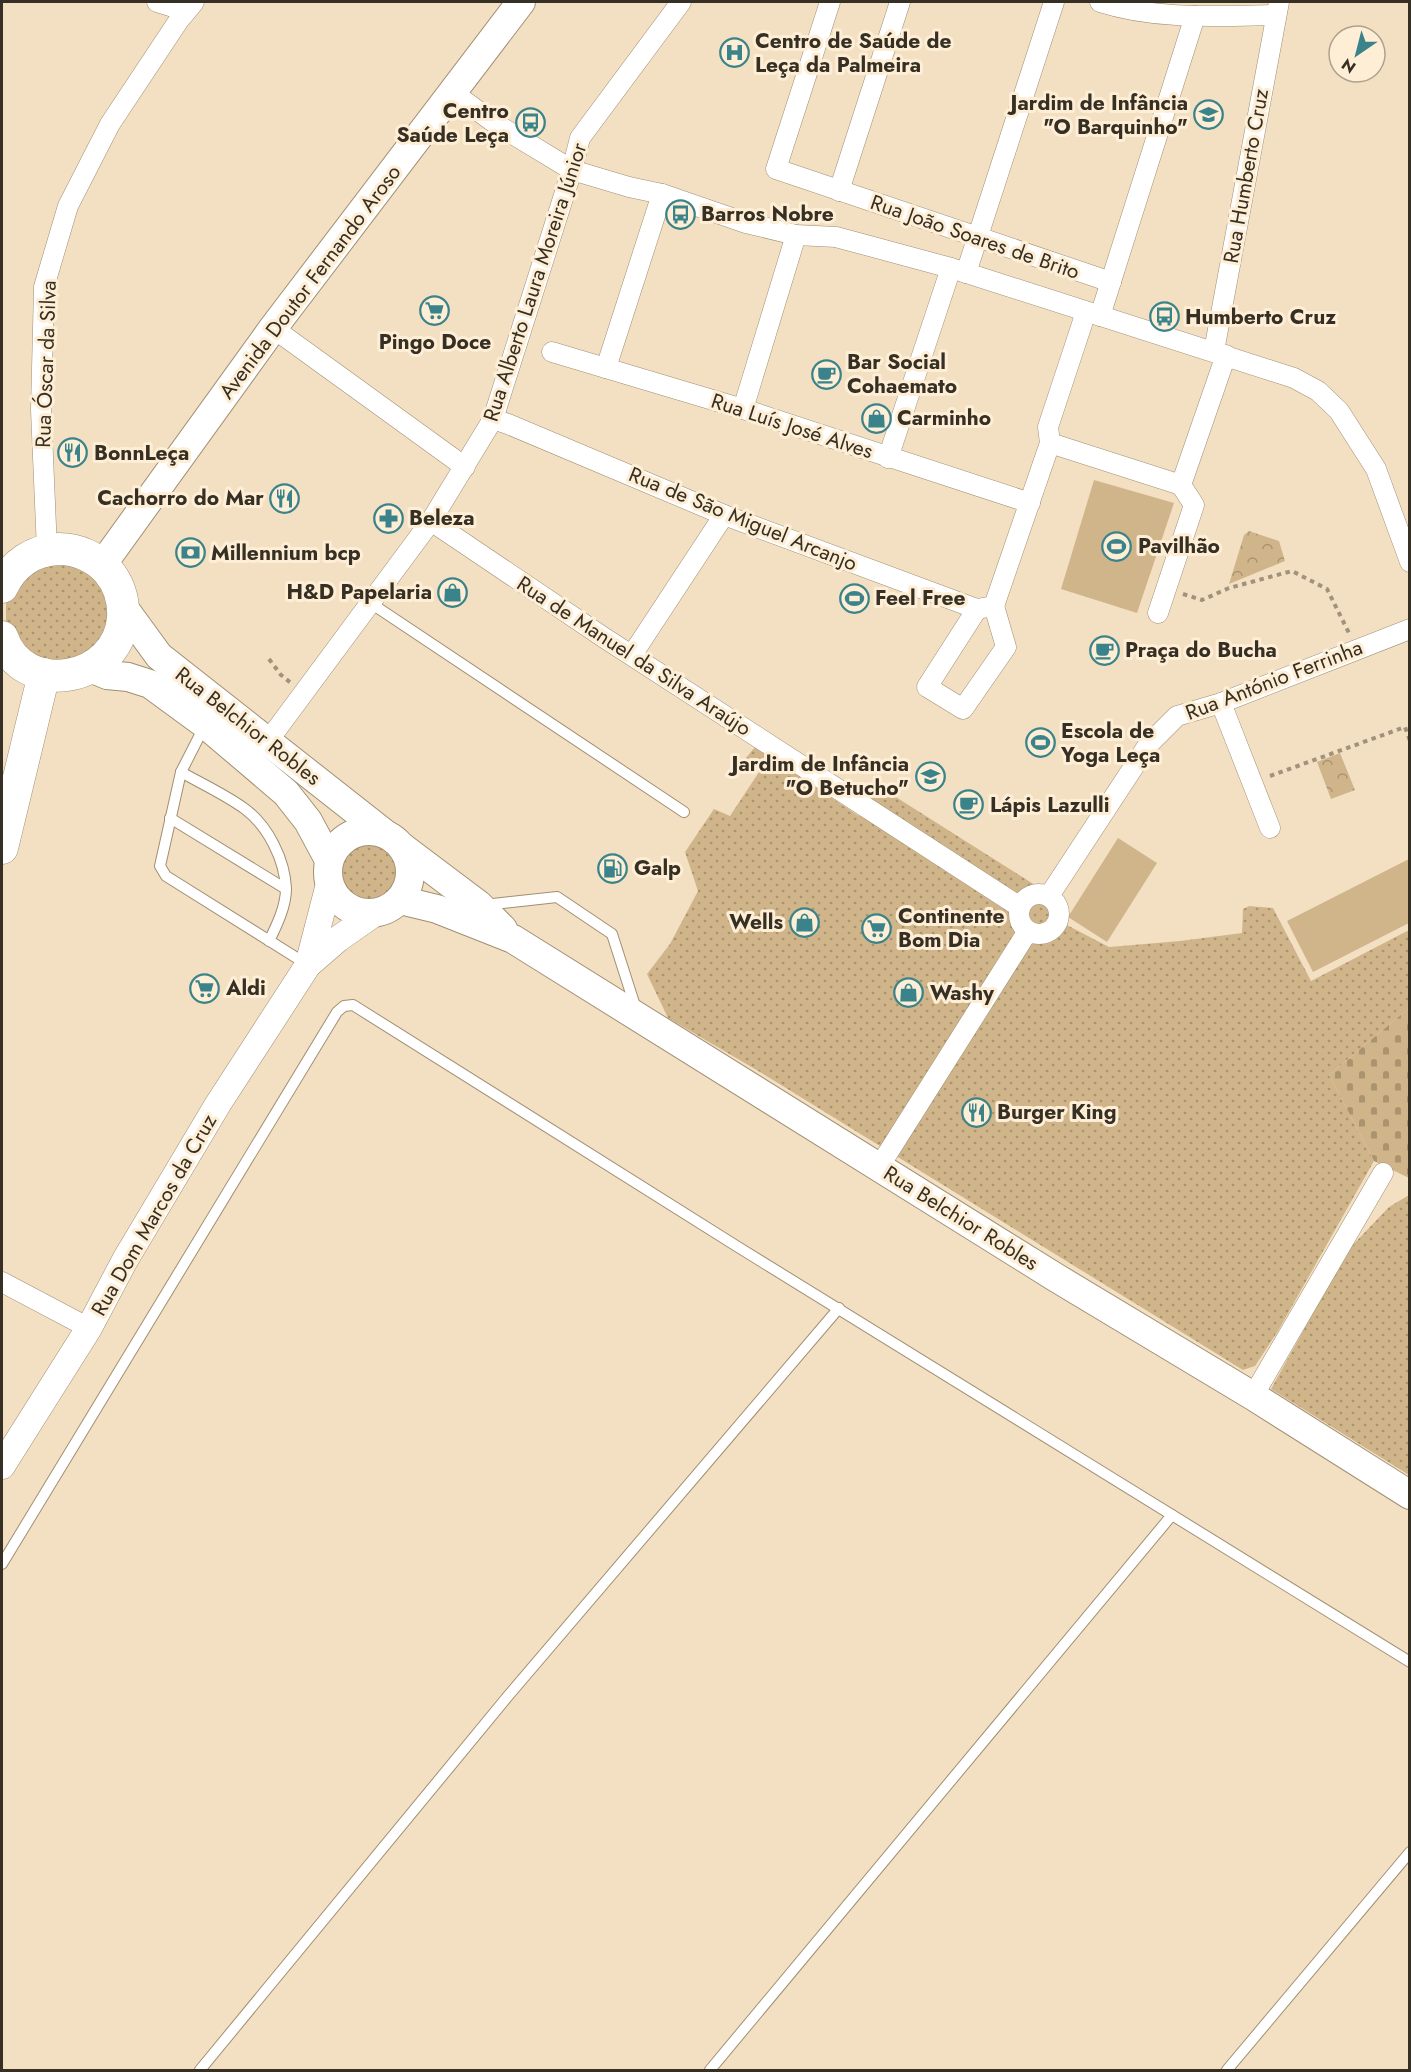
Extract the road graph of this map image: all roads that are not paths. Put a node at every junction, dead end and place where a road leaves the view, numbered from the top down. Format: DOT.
graph roads {
  1 [pos="157,2"];
  2 [pos="521,2"];
  3 [pos="681,2"];
  4 [pos="830,2"];
  5 [pos="900,2"];
  6 [pos="1054,2"];
  7 [pos="1100,2"];
  8 [pos="190,6"];
  9 [pos="1278,8"];
  10 [pos="1195,16"];
  11 [pos="452,92"];
  12 [pos="572,170"];
  13 [pos="839,191"];
  14 [pos="662,194"];
  15 [pos="796,235"];
  16 [pos="978,238"];
  17 [pos="958,271"];
  18 [pos="1111,282"];
  19 [pos="1093,314"];
  20 [pos="273,328"];
  21 [pos="552,352"];
  22 [pos="1220,353"];
  23 [pos="606,368"];
  24 [pos="743,409"];
  25 [pos="493,419"];
  26 [pos="1050,443"];
  27 [pos="888,458"];
  28 [pos="465,467"];
  29 [pos="1181,485"];
  30 [pos="1030,503"];
  31 [pos="724,515"];
  32 [pos="431,521"];
  33 [pos="47,550"];
  34 [pos="1410,562"];
  35 [pos="102,565"];
  36 [pos="7,572"];
  37 [pos="369,602"];
  38 [pos="986,607"];
  39 [pos="124,608"];
  40 [pos="1158,613"];
  41 [pos="1410,629"];
  42 [pos="2,637"];
  43 [pos="632,655"];
  44 [pos="90,668"];
  45 [pos="44,674"];
  46 [pos="1221,703"];
  47 [pos="206,725"];
  48 [pos="268,741"];
  49 [pos="181,772"];
  50 [pos="684,812"];
  51 [pos="170,818"];
  52 [pos="1270,828"];
  53 [pos="393,840"];
  54 [pos="2,848"];
  55 [pos="329,872"];
  56 [pos="286,890"];
  57 [pos="1049,896"];
  58 [pos="400,900"];
  59 [pos="479,905"];
  60 [pos="1020,907"];
  61 [pos="375,913"];
  62 [pos="1028,931"];
  63 [pos="513,939"];
  64 [pos="270,941"];
  65 [pos="309,965"];
  66 [pos="638,1018"];
  67 [pos="879,1167"];
  68 [pos="1383,1173"];
  69 [pos="2,1282"];
  70 [pos="839,1308"];
  71 [pos="88,1328"];
  72 [pos="1253,1396"];
  73 [pos="2,1466"];
  74 [pos="1410,1495"];
  75 [pos="1172,1515"];
  76 [pos="2,1564"];
  77 [pos="1410,1662"];
  78 [pos="1410,1852"];
  79 [pos="200,2070"];
  80 [pos="710,2070"];
  81 [pos="1227,2070"];
  1 -- 8 [label="street"];
  2 -- 11 [label="main road, Avenida Doutor Fernando Aroso"];
  3 -- 12 [label="street, Rua Alberto Laura Moreira Júnior"];
  4 -- 13 [label="street, Rua João Soares de Brito"];
  5 -- 13 [label="street"];
  6 -- 16 [label="street"];
  7 -- 10 [label="street"];
  8 -- 33 [label="street, Rua Óscar da Silva"];
  9 -- 10 [label="street"];
  9 -- 22 [label="street, Rua Humberto Cruz"];
  10 -- 18 [label="street"];
  11 -- 12 [label="street"];
  11 -- 20 [label="main road, Avenida Doutor Fernando Aroso"];
  12 -- 14 [label="street"];
  12 -- 25 [label="street, Rua Alberto Laura Moreira Júnior"];
  13 -- 16 [label="street, Rua João Soares de Brito"];
  14 -- 15 [label="street"];
  14 -- 23 [label="street"];
  15 -- 17 [label="street"];
  15 -- 24 [label="street"];
  16 -- 17 [label="street"];
  16 -- 18 [label="street, Rua João Soares de Brito"];
  17 -- 19 [label="street"];
  17 -- 27 [label="street"];
  18 -- 19 [label="street"];
  19 -- 22 [label="street"];
  19 -- 26 [label="street"];
  20 -- 28 [label="street"];
  20 -- 35 [label="main road, Avenida Doutor Fernando Aroso"];
  21 -- 23 [label="street, Rua Luís José Alves"];
  22 -- 29 [label="street, Rua Humberto Cruz"];
  22 -- 34 [label="street"];
  23 -- 24 [label="street, Rua Luís José Alves"];
  24 -- 27 [label="street, Rua Luís José Alves"];
  25 -- 28 [label="street, Rua Alberto Laura Moreira Júnior"];
  25 -- 31 [label="street, Rua de São Miguel Arcanjo"];
  26 -- 29 [label="street"];
  26 -- 30 [label="street"];
  27 -- 30 [label="street, Rua Luís José Alves"];
  28 -- 32 [label="street, Rua Alberto Laura Moreira Júnior"];
  29 -- 40 [label="street"];
  30 -- 38 [label="street"];
  31 -- 38 [label="street, Rua de São Miguel Arcanjo"];
  31 -- 43 [label="street"];
  32 -- 37 [label="street, Rua Alberto Laura Moreira Júnior"];
  32 -- 43 [label="street, Rua de Manuel da Silva Araújo"];
  33 -- 35 [label="main road"];
  33 -- 36 [label="main road"];
  35 -- 39 [label="main road"];
  37 -- 48 [label="street, Rua Alberto Laura Moreira Júnior"];
  37 -- 50 [label="lane"];
  38 -- 38 [label="street"];
  39 -- 44 [label="main road"];
  39 -- 48 [label="main road, Rua Belchior Robles"];
  41 -- 46 [label="street, Rua António Ferrinha"];
  42 -- 45 [label="main road"];
  43 -- 60 [label="street, Rua de Manuel da Silva Araújo"];
  44 -- 45 [label="main road"];
  44 -- 47 [label="main road, Rua Belchior Robles"];
  45 -- 54 [label="main road"];
  46 -- 52 [label="street"];
  46 -- 57 [label="street, Rua António Ferrinha"];
  47 -- 49 [label="lane"];
  47 -- 55 [label="main road, Rua Belchior Robles"];
  48 -- 53 [label="main road, Rua Belchior Robles"];
  49 -- 51 [label="lane"];
  49 -- 56 [label="lane"];
  51 -- 56 [label="lane"];
  51 -- 64 [label="lane"];
  53 -- 55 [label="main road"];
  53 -- 58 [label="main road"];
  53 -- 59 [label="main road, Rua Belchior Robles"];
  55 -- 61 [label="main road"];
  55 -- 65 [label="street, Rua Dom Marcos da Cruz"];
  56 -- 64 [label="lane"];
  57 -- 60 [label="street"];
  57 -- 62 [label="street"];
  58 -- 61 [label="main road"];
  58 -- 63 [label="main road, Rua Belchior Robles"];
  59 -- 63 [label="main road, Rua Belchior Robles"];
  59 -- 66 [label="lane"];
  60 -- 62 [label="street"];
  61 -- 65 [label="street, Rua Dom Marcos da Cruz"];
  62 -- 67 [label="street"];
  63 -- 66 [label="main road, Rua Belchior Robles"];
  64 -- 65 [label="lane"];
  65 -- 71 [label="street, Rua Dom Marcos da Cruz"];
  66 -- 67 [label="main road, Rua Belchior Robles"];
  67 -- 72 [label="main road, Rua Belchior Robles"];
  68 -- 72 [label="street"];
  69 -- 71 [label="street"];
  70 -- 75 [label="lane"];
  70 -- 76 [label="lane"];
  70 -- 79 [label="lane"];
  71 -- 73 [label="street, Rua Dom Marcos da Cruz"];
  72 -- 74 [label="main road, Rua Belchior Robles"];
  75 -- 77 [label="lane"];
  75 -- 80 [label="lane"];
  78 -- 81 [label="lane"];
}
